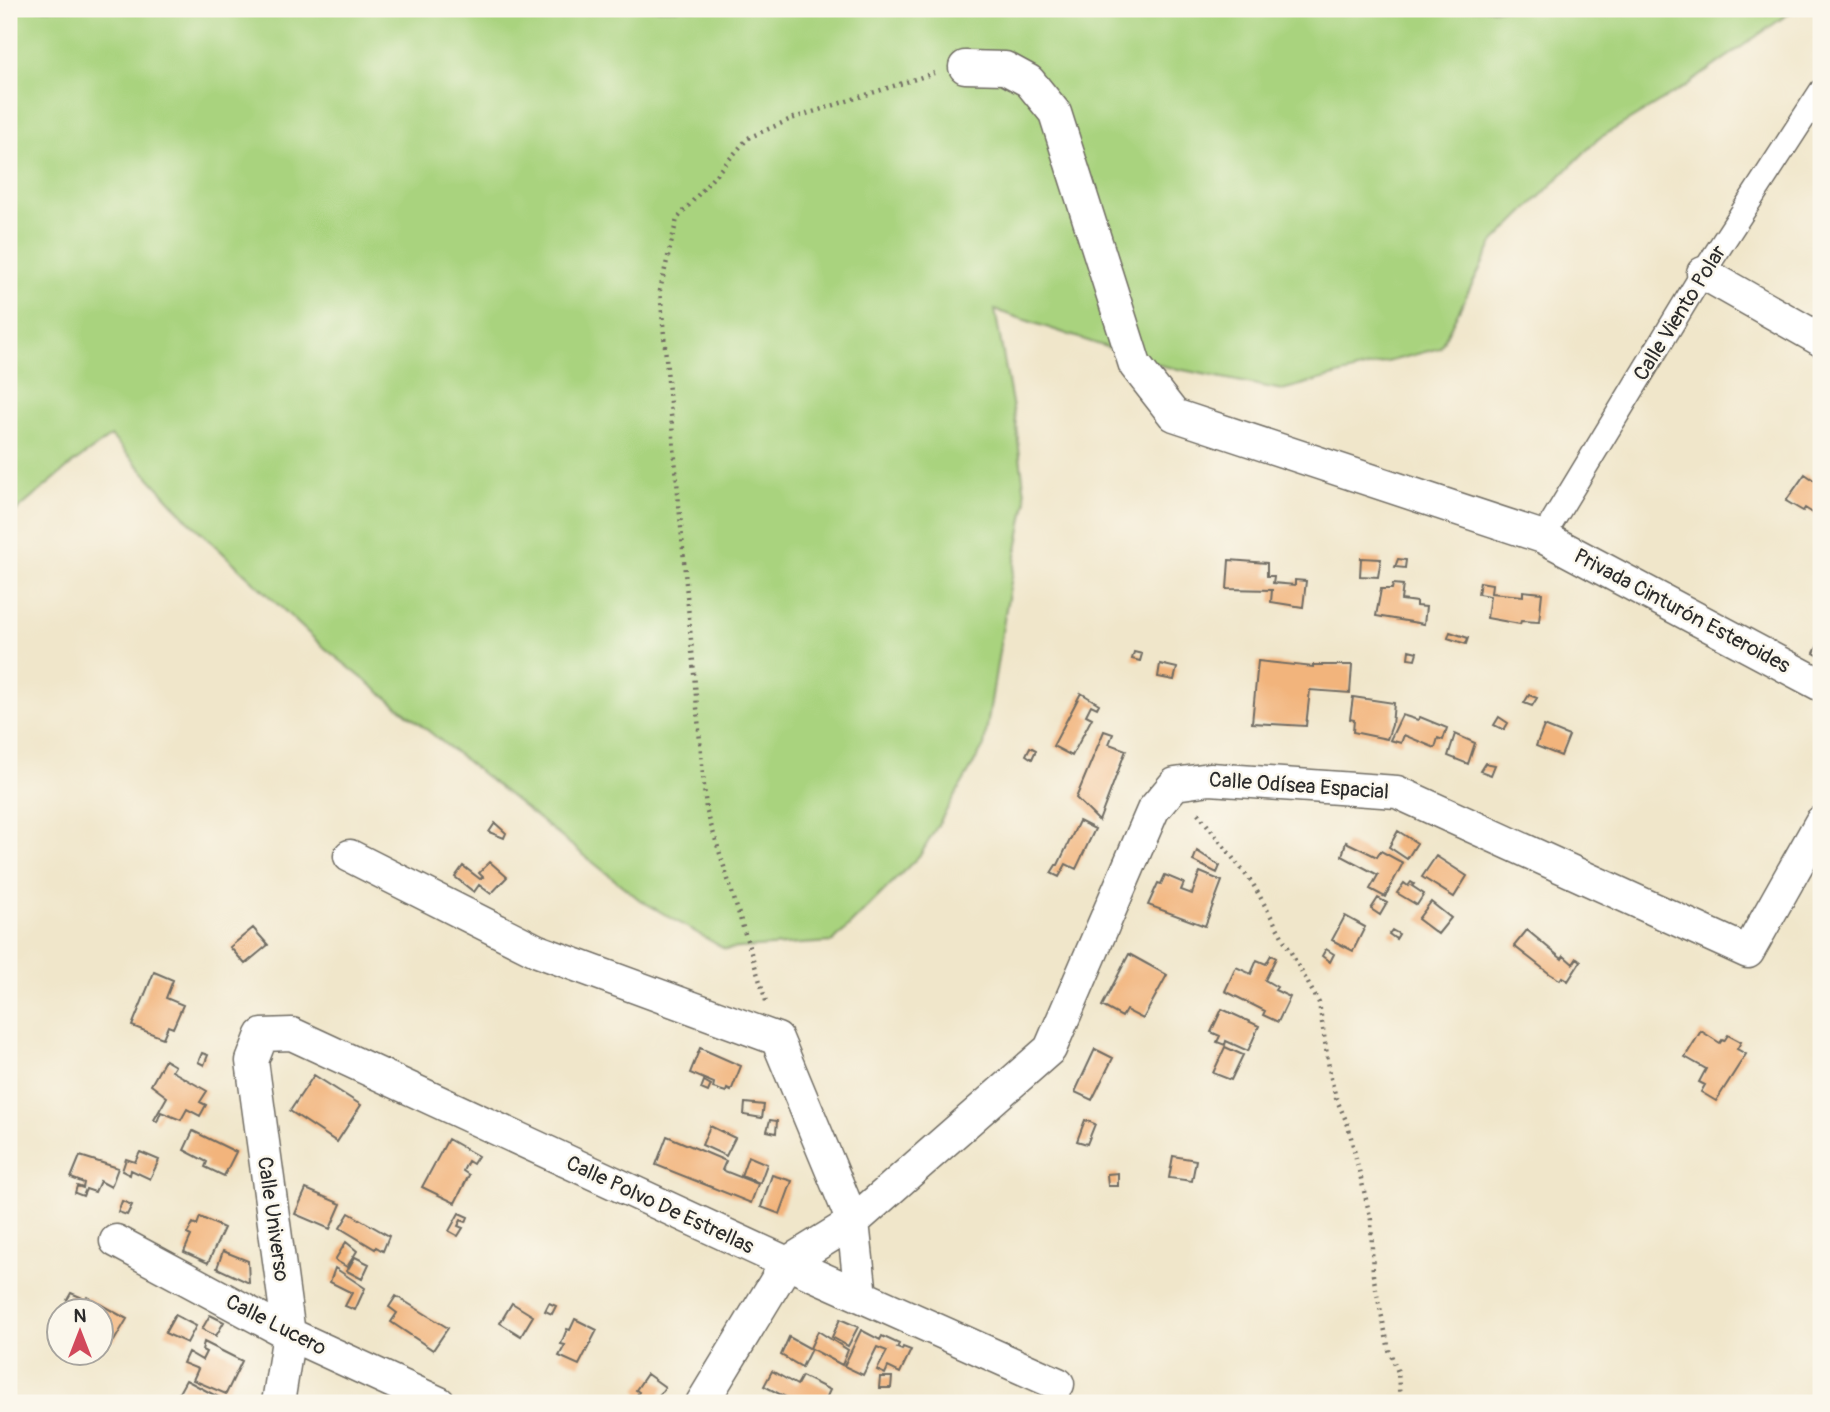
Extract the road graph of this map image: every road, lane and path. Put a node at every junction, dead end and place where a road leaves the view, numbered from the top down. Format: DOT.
graph roads {
  1 [pos="965,66"];
  2 [pos="1821,91"];
  3 [pos="1703,273"];
  4 [pos="1821,340"];
  5 [pos="1543,537"];
  6 [pos="1821,685"];
  7 [pos="1175,784"];
  8 [pos="1821,822"];
  9 [pos="350,856"];
  10 [pos="262,1035"];
  11 [pos="778,1038"];
  12 [pos="853,1222"];
  13 [pos="116,1241"];
  14 [pos="787,1264"];
  15 [pos="861,1296"];
  16 [pos="289,1334"];
  17 [pos="1058,1384"];
  18 [pos="278,1403"];
  19 [pos="439,1403"];
  20 [pos="702,1403"];
  21 [pos="1400,1403"];
  1 -- 5 [label="street, Privada Cinturón Esteroides"];
  1 -- 11 [label="path"];
  2 -- 3 [label="street, Calle Viento Polar"];
  3 -- 4 [label="street"];
  3 -- 5 [label="street, Calle Viento Polar"];
  5 -- 6 [label="street, Privada Cinturón Esteroides"];
  7 -- 8 [label="street, Calle Odísea Espacial"];
  7 -- 12 [label="street"];
  7 -- 21 [label="path"];
  9 -- 11 [label="street"];
  10 -- 14 [label="street, Calle Polvo De Estrellas"];
  10 -- 16 [label="street, Calle Universo"];
  11 -- 12 [label="street"];
  12 -- 14 [label="street"];
  12 -- 15 [label="street"];
  13 -- 16 [label="street, Calle Lucero"];
  14 -- 15 [label="street, Calle Polvo De Estrellas"];
  14 -- 20 [label="street"];
  15 -- 17 [label="street, Calle Polvo De Estrellas"];
  16 -- 18 [label="street, Calle Universo"];
  16 -- 19 [label="street, Calle Lucero"];
}
